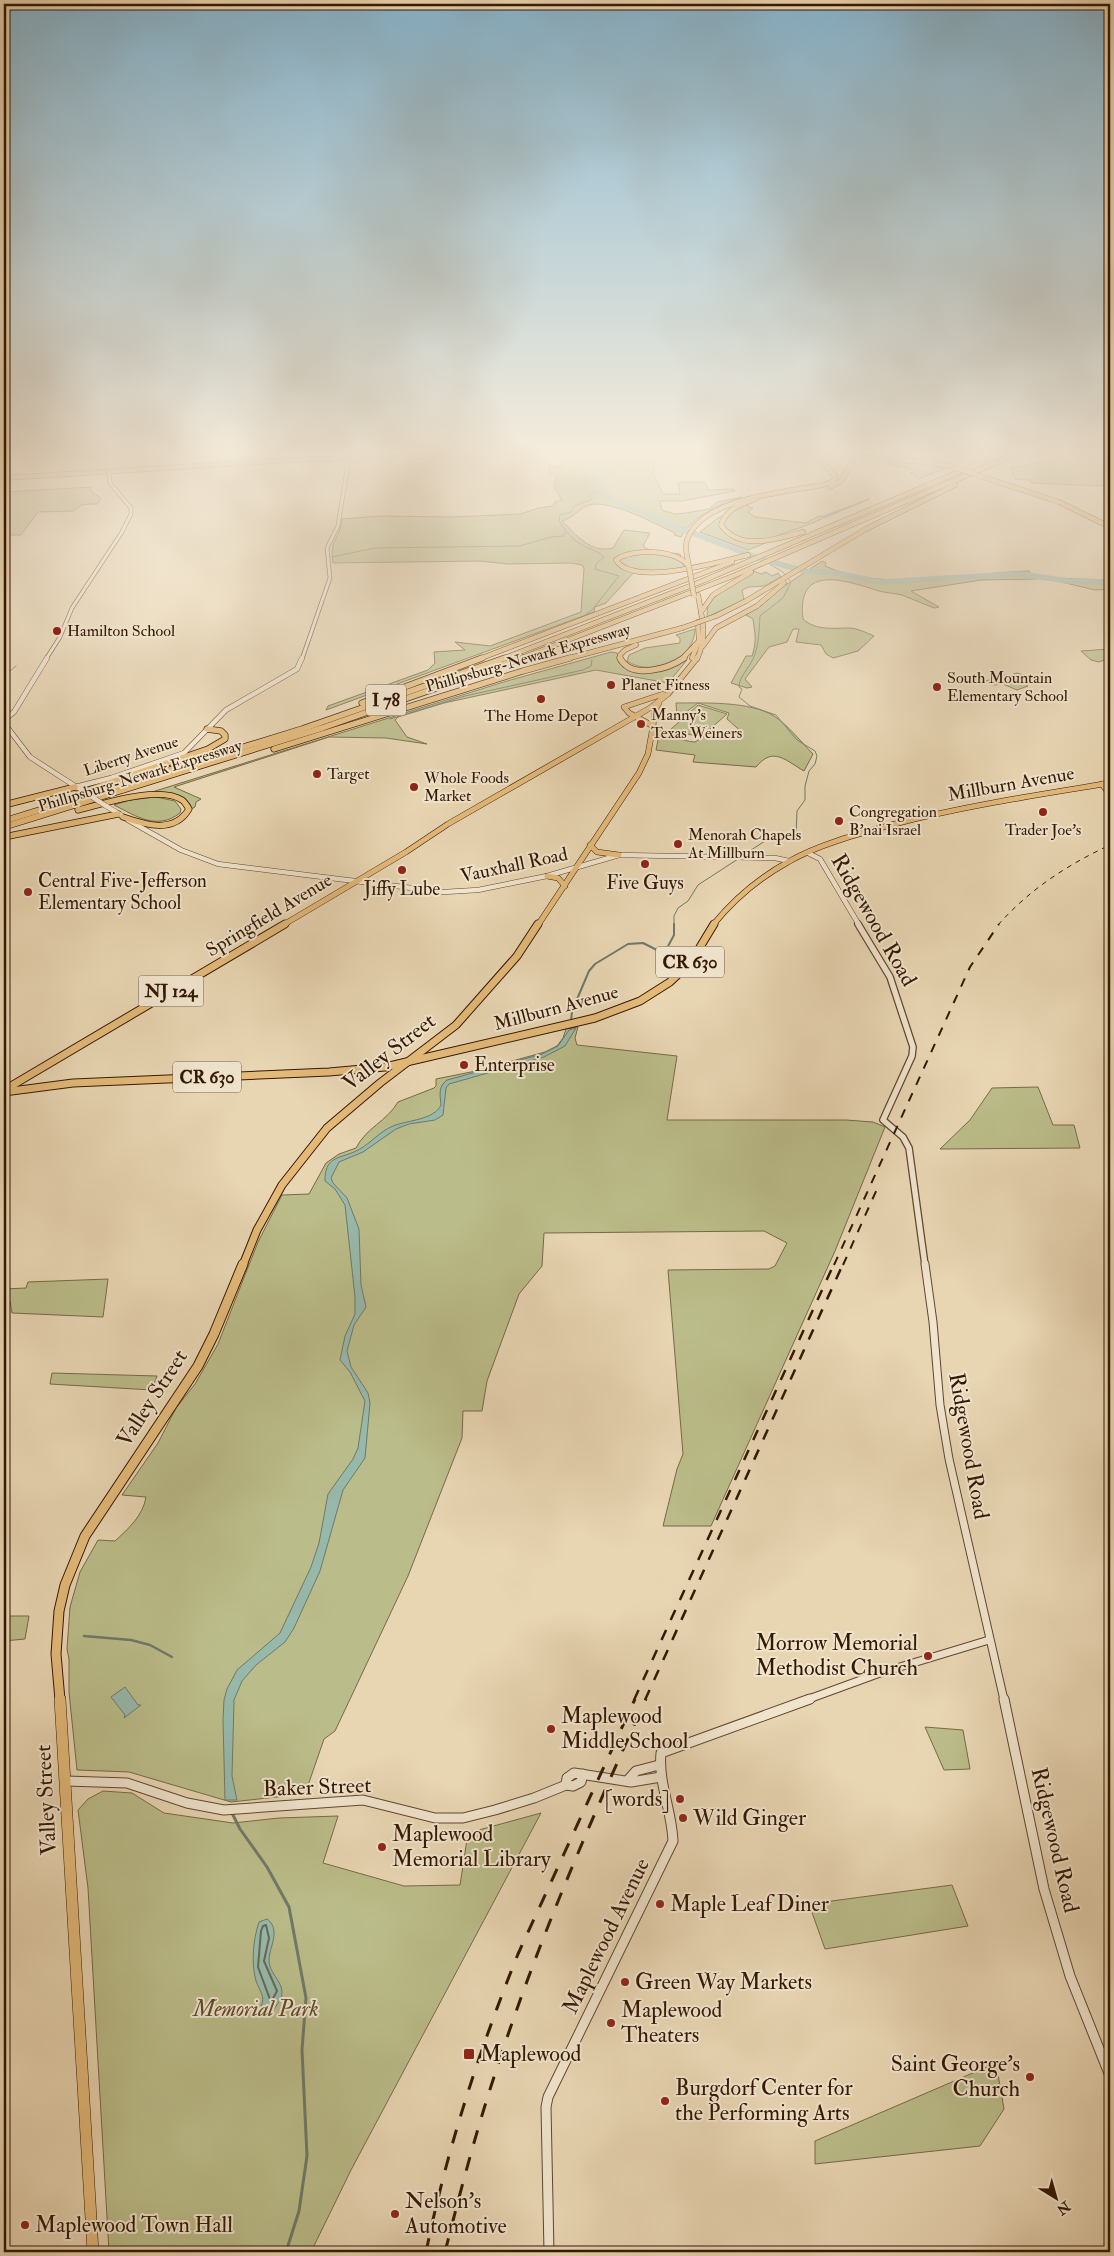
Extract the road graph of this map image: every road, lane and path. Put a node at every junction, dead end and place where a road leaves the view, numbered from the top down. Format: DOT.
graph roads {
  1 [pos="107,556"];
  2 [pos="327,556"];
  3 [pos="620,556"];
  4 [pos="671,556"];
  5 [pos="691,556"];
  6 [pos="757,556"];
  7 [pos="780,556"];
  8 [pos="820,556"];
  9 [pos="746,557"];
  10 [pos="761,565"];
  11 [pos="691,566"];
  12 [pos="784,580"];
  13 [pos="696,595"];
  14 [pos="652,601"];
  15 [pos="701,612"];
  16 [pos="682,628"];
  17 [pos="699,641"];
  18 [pos="703,646"];
  19 [pos="434,677"];
  20 [pos="488,682"];
  21 [pos="663,694"];
  22 [pos="660,701"];
  23 [pos="634,715"];
  24 [pos="4,721"];
  25 [pos="653,726"];
  26 [pos="207,729"];
  27 [pos="254,750"];
  28 [pos="1110,783"];
  29 [pos="1102,784"];
  30 [pos="78,788"];
  31 [pos="1110,795"];
  32 [pos="72,796"];
  33 [pos="4,805"];
  34 [pos="78,810"];
  35 [pos="120,815"];
  36 [pos="4,816"];
  37 [pos="4,821"];
  38 [pos="4,827"];
  39 [pos="4,832"];
  40 [pos="4,837"];
  41 [pos="590,845"];
  42 [pos="808,852"];
  43 [pos="619,855"];
  44 [pos="789,861"];
  45 [pos="575,868"];
  46 [pos="547,876"];
  47 [pos="356,881"];
  48 [pos="565,886"];
  49 [pos="429,1046"];
  50 [pos="443,1054"];
  51 [pos="407,1063"];
  52 [pos="371,1068"];
  53 [pos="380,1083"];
  54 [pos="4,1092"];
  55 [pos="989,1640"];
  56 [pos="658,1765"];
  57 [pos="660,1777"];
  58 [pos="66,1781"];
  59 [pos="627,1781"];
  60 [pos="1110,2076"];
  61 [pos="93,2252"];
  62 [pos="548,2252"];
  1 -- 24 [label="street"];
  2 -- 26 [label="street, Liberty Avenue"];
  3 -- 9 [label="highway"];
  4 -- 11 [label="highway"];
  5 -- 11 [label="main road"];
  6 -- 9 [label="highway, Phillipsburg-Newark Expressway / I 78"];
  7 -- 10 [label="highway"];
  8 -- 12 [label="highway"];
  9 -- 14 [label="highway, Phillipsburg-Newark Expressway / I 78"];
  9 -- 19 [label="highway, Phillipsburg-Newark Expressway / I 78"];
  10 -- 15 [label="highway"];
  10 -- 27 [label="highway, Phillipsburg-Newark Expressway / I 78"];
  11 -- 13 [label="main road, bridge"];
  12 -- 16 [label="highway, Phillipsburg-Newark Expressway / I 78, bridge"];
  12 -- 18 [label="highway"];
  13 -- 15 [label="main road"];
  13 -- 17 [label="main road"];
  14 -- 19 [label="highway"];
  14 -- 37 [label="highway, Phillipsburg-Newark Expressway / I 78"];
  15 -- 18 [label="main road"];
  16 -- 17 [label="highway"];
  16 -- 20 [label="highway, Phillipsburg-Newark Expressway / I 78"];
  17 -- 21 [label="main road, Springfield Avenue / NJ 124"];
  18 -- 22 [label="main road, Springfield Avenue / NJ 124"];
  19 -- 32 [label="highway, Phillipsburg-Newark Expressway / I 78"];
  20 -- 27 [label="highway"];
  20 -- 34 [label="highway, Phillipsburg-Newark Expressway / I 78"];
  21 -- 23 [label="main road, Springfield Avenue / NJ 124"];
  21 -- 23 [label="main road"];
  22 -- 23 [label="main road, Springfield Avenue / NJ 124"];
  22 -- 25 [label="main road, Valley Street"];
  23 -- 25 [label="main road"];
  23 -- 47 [label="main road, Springfield Avenue / NJ 124"];
  24 -- 30 [label="street, Vauxhall Road"];
  25 -- 41 [label="main road, Valley Street"];
  26 -- 30 [label="street, Liberty Avenue"];
  26 -- 32 [label="highway"];
  27 -- 38 [label="highway, Phillipsburg-Newark Expressway / I 78"];
  28 -- 29 [label="main road, Millburn Avenue"];
  29 -- 31 [label="main road"];
  29 -- 42 [label="main road, Millburn Avenue / CR 630"];
  30 -- 33 [label="highway"];
  30 -- 35 [label="street, Vauxhall Road, bridge"];
  32 -- 36 [label="highway, Phillipsburg-Newark Expressway / I 78"];
  34 -- 35 [label="highway"];
  34 -- 39 [label="highway, Phillipsburg-Newark Expressway / I 78"];
  35 -- 40 [label="highway"];
  35 -- 47 [label="street, Vauxhall Road"];
  41 -- 43 [label="main road"];
  41 -- 45 [label="main road, Valley Street"];
  42 -- 44 [label="main road, Millburn Avenue / CR 630"];
  42 -- 55 [label="street, Ridgewood Road"];
  43 -- 44 [label="street, Vauxhall Road"];
  43 -- 45 [label="street, Vauxhall Road"];
  44 -- 50 [label="main road, Millburn Avenue / CR 630"];
  45 -- 46 [label="street, Vauxhall Road"];
  45 -- 48 [label="main road, Valley Street"];
  46 -- 47 [label="street, Vauxhall Road"];
  46 -- 48 [label="main road"];
  47 -- 54 [label="main road, Springfield Avenue / NJ 124"];
  48 -- 49 [label="main road, Valley Street"];
  49 -- 50 [label="main road"];
  49 -- 51 [label="main road, Valley Street"];
  50 -- 51 [label="main road, Millburn Avenue / CR 630"];
  51 -- 52 [label="main road, Millburn Avenue / CR 630"];
  51 -- 53 [label="main road, Valley Street"];
  52 -- 53 [label="main road"];
  52 -- 54 [label="main road, Millburn Avenue / CR 630"];
  53 -- 58 [label="main road, Valley Street"];
  55 -- 56 [label="street, Maplewood Avenue"];
  55 -- 60 [label="street, Ridgewood Road"];
  56 -- 57 [label="street, Maplewood Avenue"];
  56 -- 59 [label="street"];
  57 -- 59 [label="street, Baker Street"];
  57 -- 62 [label="street, Maplewood Avenue"];
  58 -- 59 [label="street, Baker Street"];
  58 -- 61 [label="main road, Valley Street"];
}
